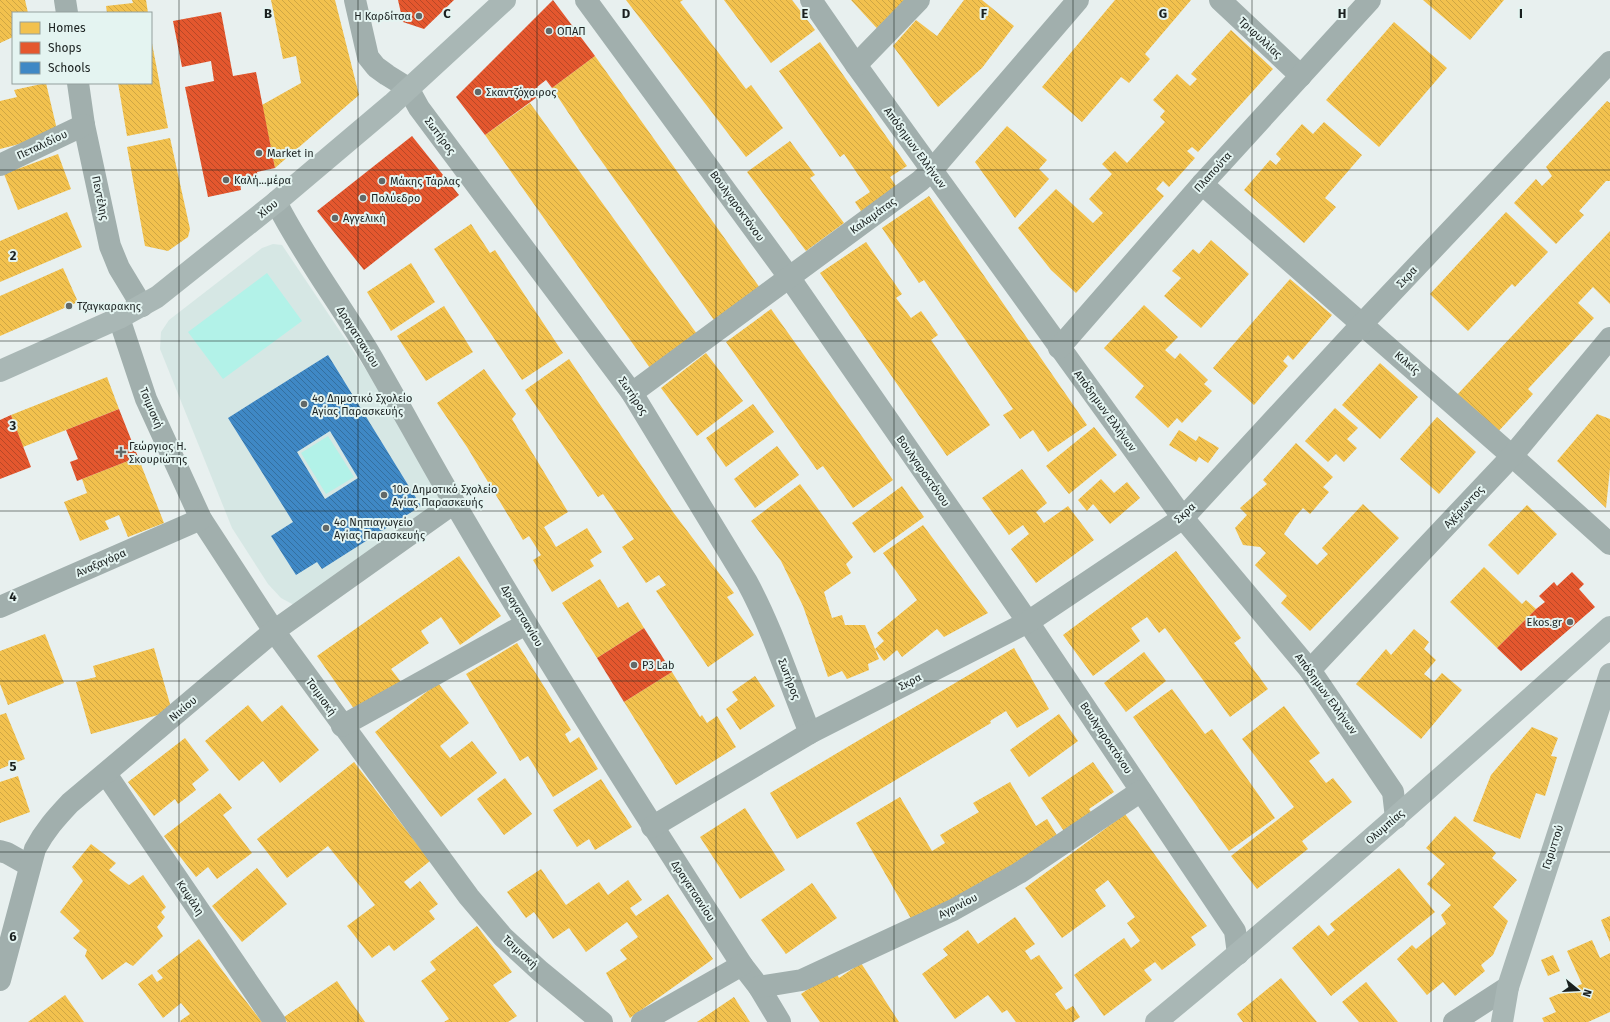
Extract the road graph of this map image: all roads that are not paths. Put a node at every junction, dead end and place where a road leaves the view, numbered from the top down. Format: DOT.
graph roads {
  1 [pos="65,0"];
  2 [pos="354,0"];
  3 [pos="505,0"];
  4 [pos="586,0"];
  5 [pos="810,0"];
  6 [pos="919,0"];
  7 [pos="1078,0"];
  8 [pos="1220,0"];
  9 [pos="1370,0"];
  10 [pos="67,12"];
  11 [pos="1610,62"];
  12 [pos="856,66"];
  13 [pos="1301,76"];
  14 [pos="78,84"];
  15 [pos="408,88"];
  16 [pos="84,125"];
  17 [pos="0,165"];
  18 [pos="932,170"];
  19 [pos="1202,184"];
  20 [pos="276,202"];
  21 [pos="789,277"];
  22 [pos="142,306"];
  23 [pos="119,318"];
  24 [pos="1362,324"];
  25 [pos="1610,338"];
  26 [pos="1059,348"];
  27 [pos="0,371"];
  28 [pos="632,393"];
  29 [pos="1512,456"];
  30 [pos="454,503"];
  31 [pos="1183,518"];
  32 [pos="201,519"];
  33 [pos="1610,544"];
  34 [pos="0,607"];
  35 [pos="1028,622"];
  36 [pos="526,624"];
  37 [pos="1610,627"];
  38 [pos="274,632"];
  39 [pos="1310,670"];
  40 [pos="1609,677"];
  41 [pos="342,726"];
  42 [pos="810,733"];
  43 [pos="106,774"];
  44 [pos="1141,791"];
  45 [pos="1396,818"];
  46 [pos="652,827"];
  47 [pos="0,851"];
  48 [pos="30,866"];
  49 [pos="1238,954"];
  50 [pos="742,966"];
  51 [pos="0,980"];
  52 [pos="759,987"];
  53 [pos="1508,987"];
  54 [pos="275,1022"];
  55 [pos="602,1022"];
  56 [pos="642,1022"];
  57 [pos="780,1022"];
  58 [pos="1156,1022"];
  59 [pos="1454,1022"];
  60 [pos="1502,1022"];
  1 -- 10 [label="street"];
  2 -- 15 [label="street"];
  3 -- 15 [label="street, Χίου"];
  4 -- 21 [label="street, Βουλγαροκτόνου"];
  5 -- 12 [label="street, Απόδημων Ελλήνων"];
  6 -- 12 [label="street"];
  7 -- 18 [label="street, Καλαμάτας"];
  8 -- 13 [label="street, Τριφυλλίας"];
  9 -- 13 [label="street, Πλαπούτα"];
  11 -- 24 [label="street, Σκρα"];
  12 -- 18 [label="street, Απόδημων Ελλήνων"];
  13 -- 19 [label="street, Πλαπούτα"];
  14 -- 16 [label="street, Πεντέλης"];
  15 -- 20 [label="street, Χίου"];
  15 -- 28 [label="street, Σωτήρος"];
  16 -- 17 [label="street, Πεταλιδίου"];
  16 -- 22 [label="street, Πεντέλης"];
  18 -- 21 [label="street, Καλαμάτας"];
  18 -- 26 [label="street, Απόδημων Ελλήνων"];
  19 -- 24 [label="street, Κιλκίς"];
  19 -- 26 [label="street, Πλαπούτα"];
  20 -- 22 [label="street, Χίου"];
  20 -- 30 [label="street, Δραγατσανίου"];
  21 -- 28 [label="street, Καλαμάτας"];
  21 -- 35 [label="street, Βουλγαροκτόνου"];
  22 -- 23 [label="street, Χίου"];
  23 -- 27 [label="street, Χίου"];
  23 -- 32 [label="street, Τσιμισκή"];
  24 -- 29 [label="street, Κιλκίς"];
  24 -- 31 [label="street, Σκρα"];
  25 -- 29 [label="street, Αχέρωντος"];
  26 -- 31 [label="street, Απόδημων Ελλήνων"];
  28 -- 42 [label="street, Σωτήρος"];
  29 -- 33 [label="street, Κιλκίς"];
  29 -- 39 [label="street, Αχέρωντος"];
  30 -- 36 [label="street, Δραγατσανίου"];
  30 -- 38 [label="street, Νικίου"];
  31 -- 35 [label="street, Σκρα"];
  31 -- 39 [label="street, Απόδημων Ελλήνων"];
  32 -- 34 [label="street, Αναξαγόρα"];
  32 -- 38 [label="street, Τσιμισκή"];
  35 -- 42 [label="street, Σκρα"];
  35 -- 44 [label="street, Βουλγαροκτόνου"];
  36 -- 41 [label="street"];
  36 -- 46 [label="street, Δραγατσανίου"];
  37 -- 45 [label="street, Ολυμπίας"];
  38 -- 41 [label="street, Τσιμισκή"];
  38 -- 43 [label="street, Νικίου"];
  39 -- 45 [label="street, Απόδημων Ελλήνων"];
  40 -- 53 [label="street, Γαρυττού"];
  41 -- 55 [label="street, Τσιμισκή"];
  42 -- 46 [label="street, Σκρα"];
  43 -- 48 [label="street, Νικίου"];
  43 -- 54 [label="street, Καψάλη"];
  44 -- 49 [label="street, Βουλγαροκτόνου"];
  44 -- 52 [label="street, Αγρινίου"];
  45 -- 49 [label="street, Ολυμπίας"];
  46 -- 50 [label="street, Δραγατσανίου"];
  47 -- 48 [label="street"];
  48 -- 51 [label="street, Νικίου"];
  49 -- 58 [label="street, Ολυμπίας"];
  50 -- 52 [label="street, Δραγατσανίου"];
  50 -- 56 [label="street"];
  52 -- 57 [label="street, Δραγατσανίου"];
  53 -- 59 [label="street"];
  53 -- 60 [label="street, Γαρυττού"];
}
